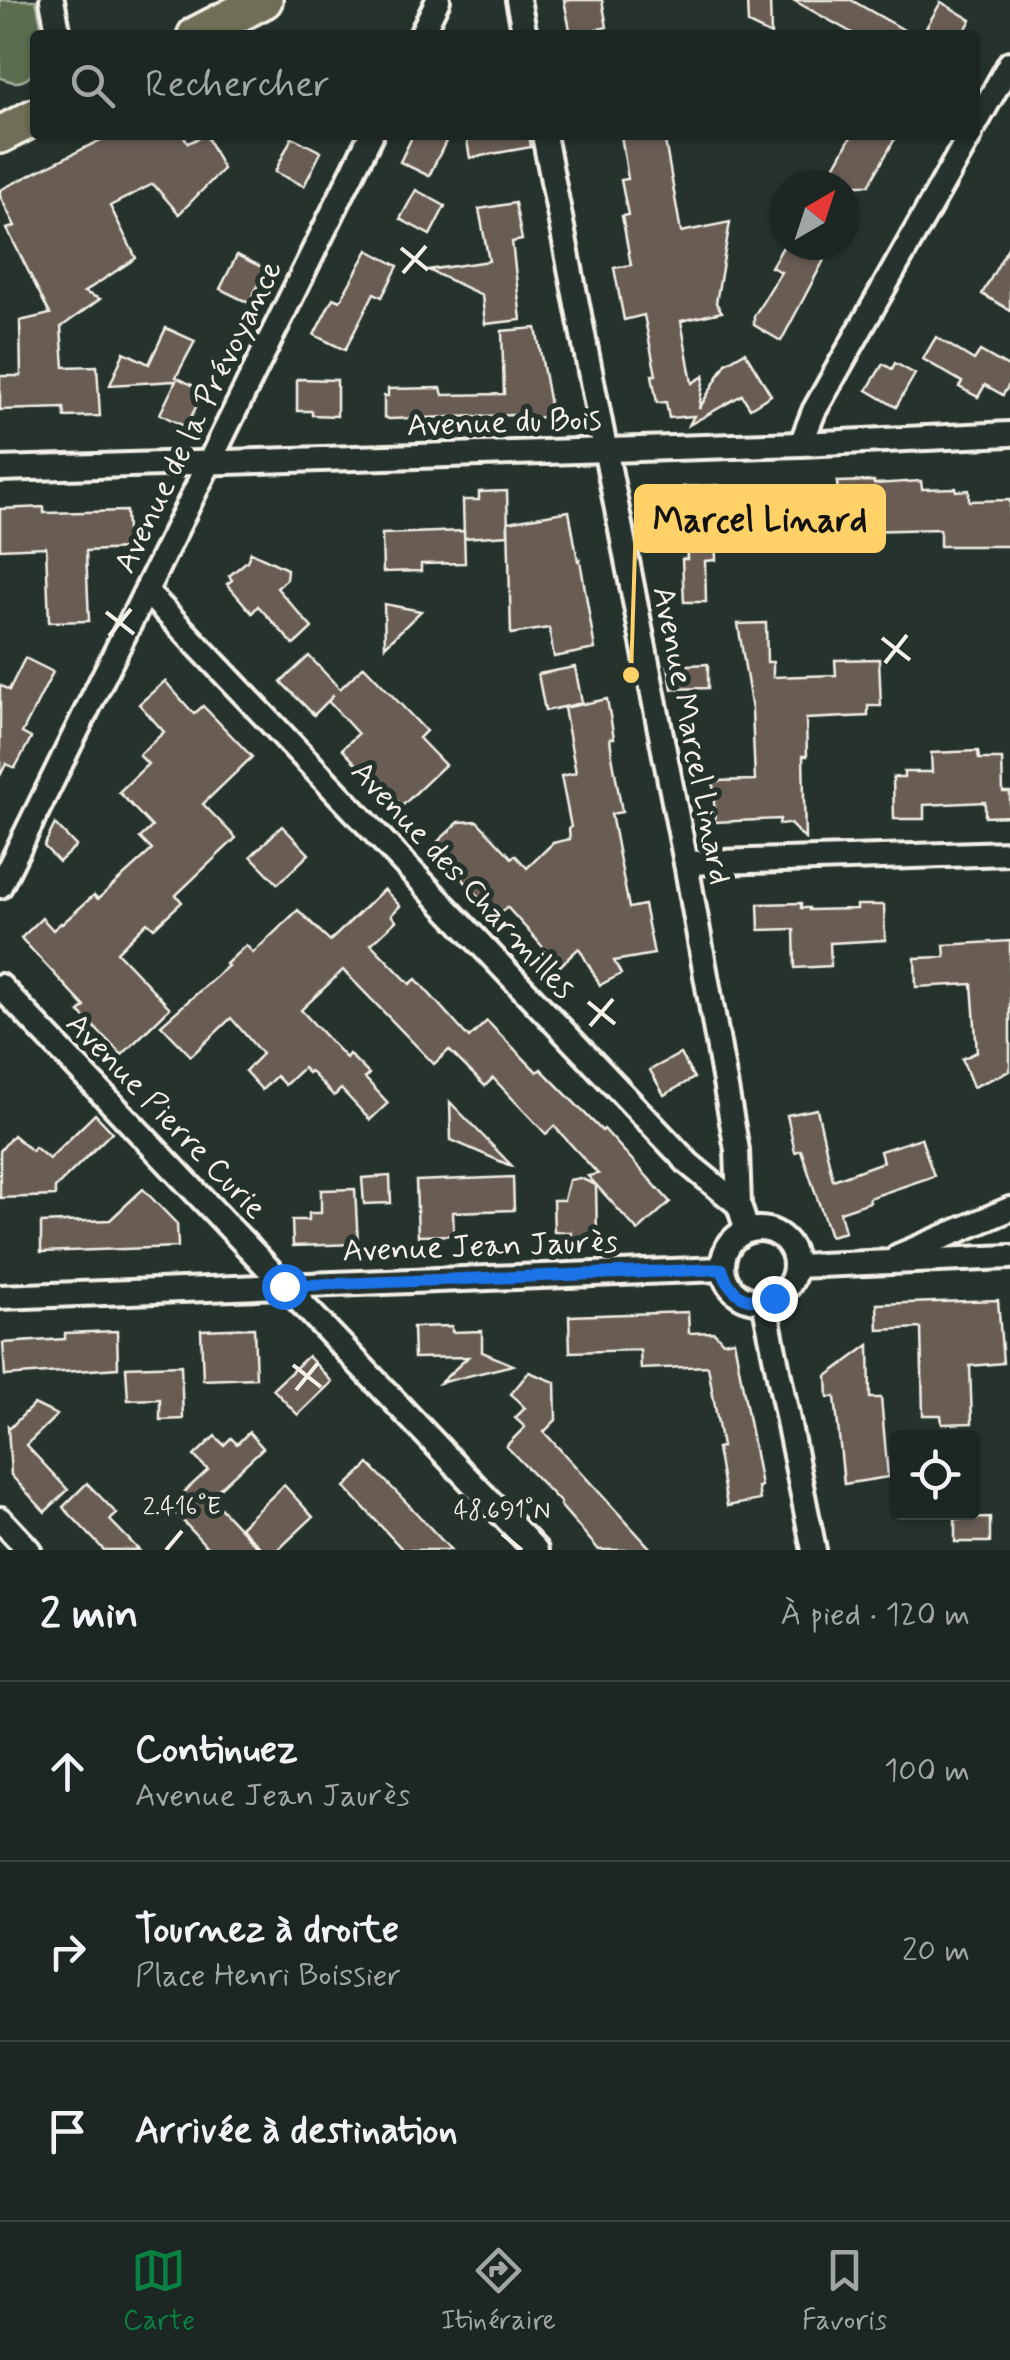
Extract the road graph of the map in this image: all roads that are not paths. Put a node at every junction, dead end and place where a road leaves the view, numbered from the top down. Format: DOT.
graph roads {
  1 [pos="52,0"];
  2 [pos="264,0"];
  3 [pos="438,0"];
  4 [pos="518,0"];
  5 [pos="59,30"];
  6 [pos="206,30"];
  7 [pos="423,30"];
  8 [pos="523,30"];
  9 [pos="1010,63"];
  10 [pos="980,116"];
  11 [pos="369,140"];
  12 [pos="545,140"];
  13 [pos="967,140"];
  14 [pos="1010,434"];
  15 [pos="802,444"];
  16 [pos="606,450"];
  17 [pos="208,462"];
  18 [pos="0,469"];
  19 [pos="146,592"];
  20 [pos="1010,853"];
  21 [pos="686,864"];
  22 [pos="0,886"];
  23 [pos="0,986"];
  24 [pos="739,1205"];
  25 [pos="1010,1210"];
  26 [pos="746,1231"];
  27 [pos="1010,1257"];
  28 [pos="881,1262"];
  29 [pos="795,1266"];
  30 [pos="722,1269"];
  31 [pos="284,1286"];
  32 [pos="0,1297"];
  33 [pos="764,1301"];
  34 [pos="0,1519"];
  35 [pos="29,1550"];
  36 [pos="536,1550"];
  37 [pos="814,1550"];
  1 -- 5 [label="street"];
  2 -- 6 [label="main road"];
  3 -- 7 [label="street"];
  4 -- 8 [label="street"];
  9 -- 10 [label="street"];
  11 -- 17 [label="street, Avenue de la Prévoyance"];
  12 -- 16 [label="street, Avenue Marcel Linard"];
  13 -- 15 [label="street"];
  14 -- 15 [label="street, Avenue du Bois"];
  15 -- 16 [label="street, Avenue du Bois"];
  16 -- 17 [label="street, Avenue du Bois"];
  16 -- 21 [label="street, Avenue Marcel Linard"];
  17 -- 18 [label="street, Avenue du Bois"];
  17 -- 19 [label="street, Avenue de la Prévoyance"];
  19 -- 22 [label="street, Avenue de la Prévoyance"];
  19 -- 24 [label="street, Avenue des Charmilles"];
  20 -- 21 [label="street"];
  21 -- 24 [label="street, Avenue Marcel Linard"];
  23 -- 31 [label="street, Avenue Pierre Curie"];
  24 -- 26 [label="street, Avenue Marcel Linard"];
  25 -- 28 [label="street"];
  26 -- 29 [label="street"];
  26 -- 30 [label="street"];
  27 -- 28 [label="street"];
  28 -- 29 [label="street"];
  29 -- 33 [label="street"];
  30 -- 31 [label="street, Avenue Jean Jaurès"];
  30 -- 33 [label="street"];
  31 -- 32 [label="street, Avenue Jean Jaurès"];
  31 -- 36 [label="street, Avenue Pierre Curie"];
  33 -- 37 [label="street"];
  34 -- 35 [label="street"];
}
